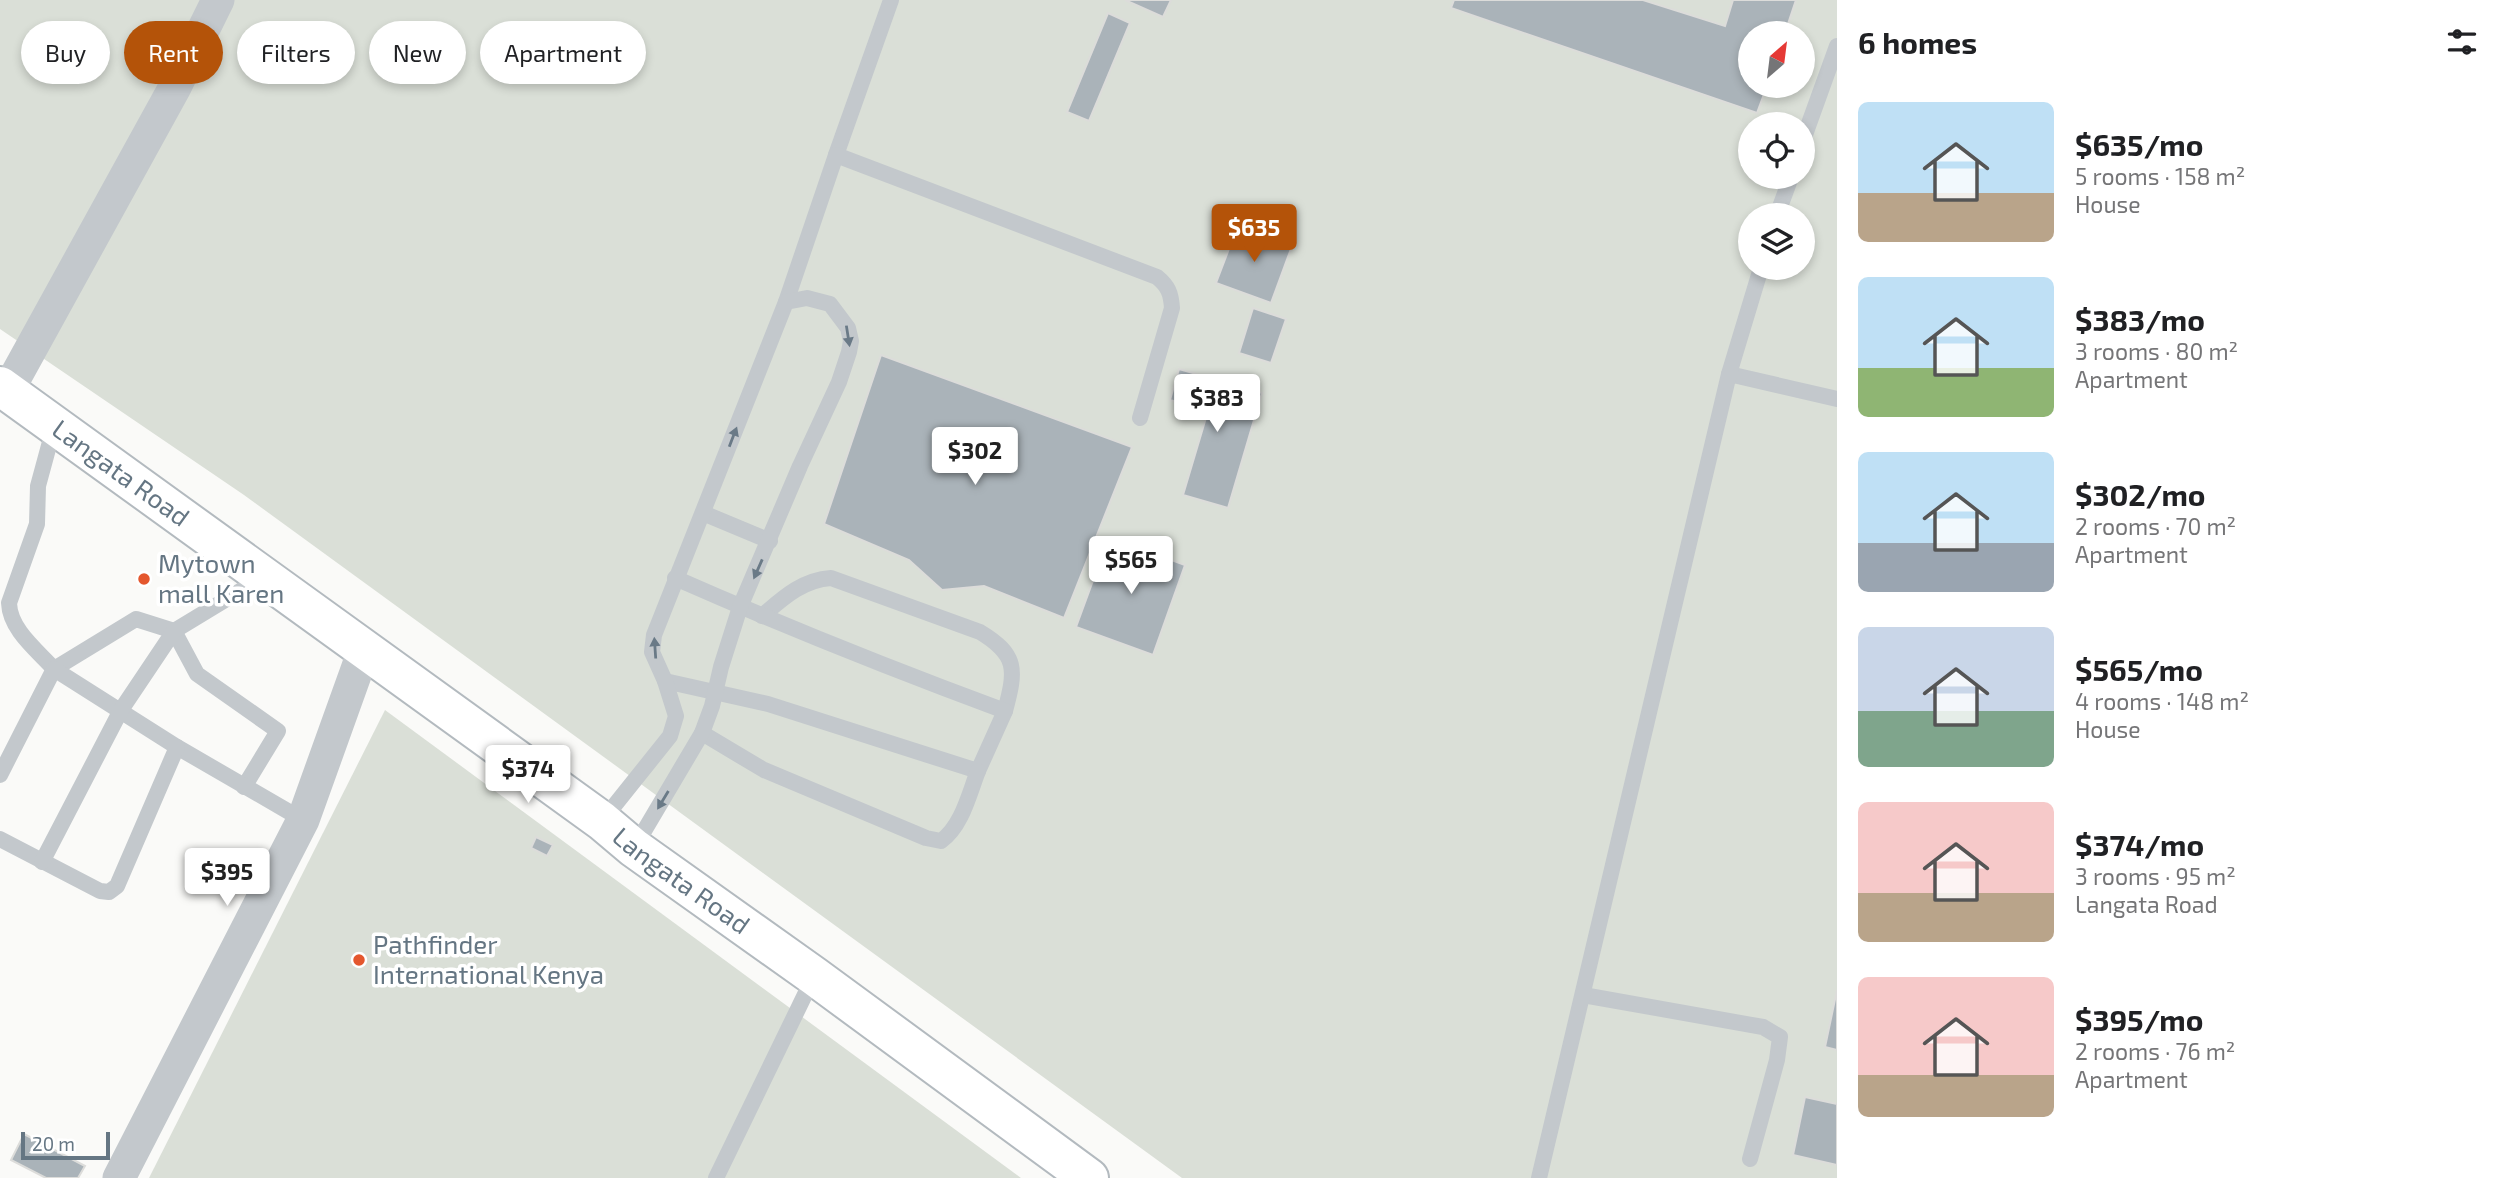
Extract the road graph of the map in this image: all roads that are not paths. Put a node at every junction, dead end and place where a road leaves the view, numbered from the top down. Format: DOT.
graph roads {
  1 [pos="218,0"];
  2 [pos="891,0"];
  3 [pos="1837,46"];
  4 [pos="1813,112"];
  5 [pos="836,155"];
  6 [pos="1757,280"];
  7 [pos="786,302"];
  8 [pos="1729,374"];
  9 [pos="4,389"];
  10 [pos="1837,399"];
  11 [pos="1140,418"];
  12 [pos="55,424"];
  13 [pos="704,513"];
  14 [pos="770,541"];
  15 [pos="263,578"];
  16 [pos="675,578"];
  17 [pos="740,607"];
  18 [pos="762,616"];
  19 [pos="174,631"];
  20 [pos="364,650"];
  21 [pos="54,669"];
  22 [pos="665,681"];
  23 [pos="716,694"];
  24 [pos="121,710"];
  25 [pos="1005,710"];
  26 [pos="702,733"];
  27 [pos="177,747"];
  28 [pos="978,771"];
  29 [pos="0,775"];
  30 [pos="244,787"];
  31 [pos="303,820"];
  32 [pos="602,821"];
  33 [pos="0,839"];
  34 [pos="634,848"];
  35 [pos="42,862"];
  36 [pos="814,976"];
  37 [pos="1583,995"];
  38 [pos="1751,1159"];
  39 [pos="119,1178"];
  40 [pos="716,1178"];
  41 [pos="1089,1178"];
  42 [pos="1539,1178"];
  1 -- 9 [label="street"];
  2 -- 5 [label="lane"];
  3 -- 4 [label="lane"];
  5 -- 7 [label="lane"];
  5 -- 11 [label="lane"];
  6 -- 8 [label="lane"];
  13 -- 7 [label="lane, one-way"];
  7 -- 14 [label="lane, one-way"];
  8 -- 10 [label="lane"];
  8 -- 37 [label="lane"];
  9 -- 12 [label="main road, Langata Road"];
  12 -- 15 [label="main road, Langata Road"];
  12 -- 21 [label="lane"];
  13 -- 14 [label="lane"];
  13 -- 16 [label="lane"];
  14 -- 17 [label="lane, one-way"];
  15 -- 19 [label="lane"];
  15 -- 20 [label="main road, Langata Road"];
  16 -- 17 [label="lane"];
  22 -- 16 [label="lane, one-way"];
  17 -- 18 [label="lane"];
  17 -- 23 [label="lane"];
  18 -- 25 [label="lane"];
  18 -- 25 [label="lane"];
  19 -- 21 [label="lane"];
  19 -- 24 [label="lane"];
  19 -- 30 [label="lane"];
  20 -- 31 [label="street"];
  20 -- 32 [label="main road, Langata Road"];
  21 -- 24 [label="lane"];
  21 -- 29 [label="lane"];
  22 -- 23 [label="lane"];
  22 -- 32 [label="lane"];
  23 -- 26 [label="lane"];
  23 -- 28 [label="lane"];
  24 -- 27 [label="lane"];
  24 -- 35 [label="lane"];
  25 -- 28 [label="lane"];
  26 -- 28 [label="lane"];
  26 -- 34 [label="lane, one-way"];
  27 -- 30 [label="lane"];
  27 -- 35 [label="lane"];
  30 -- 31 [label="lane"];
  31 -- 39 [label="street"];
  32 -- 34 [label="main road, Langata Road"];
  33 -- 35 [label="lane"];
  34 -- 36 [label="main road, Langata Road"];
  36 -- 40 [label="lane"];
  36 -- 41 [label="main road, Langata Road"];
  37 -- 38 [label="lane"];
  37 -- 42 [label="lane"];
}
